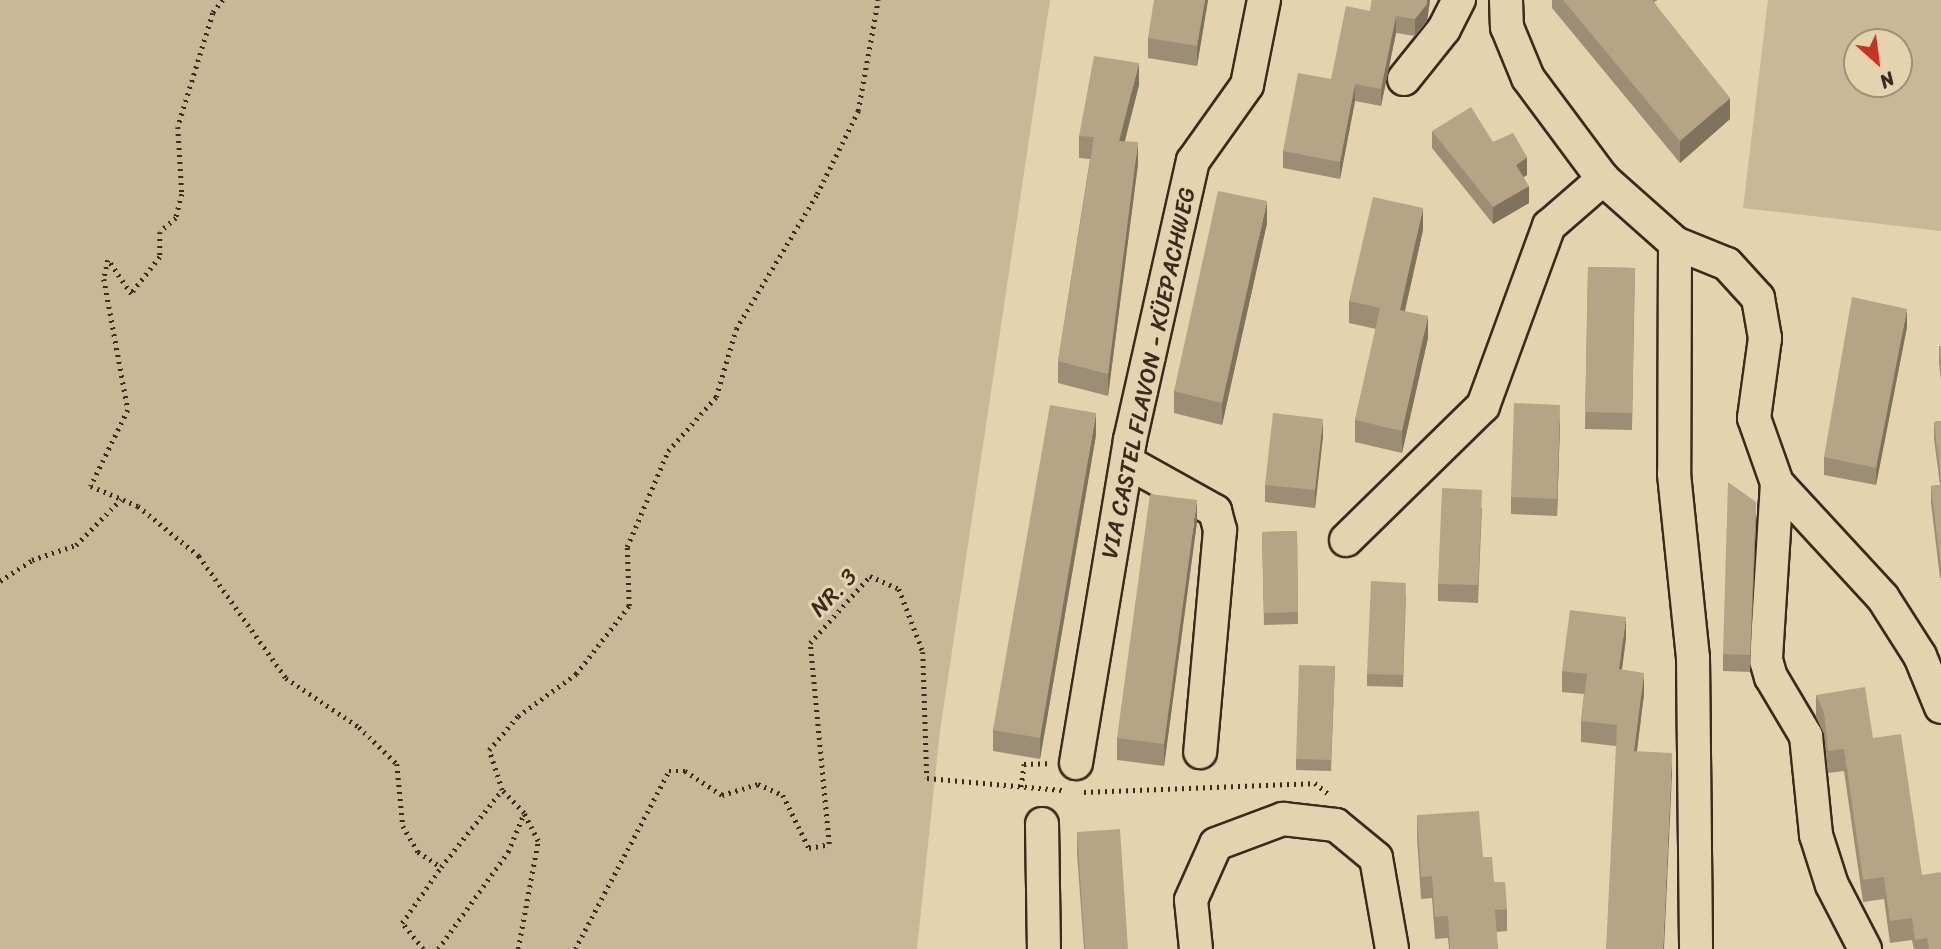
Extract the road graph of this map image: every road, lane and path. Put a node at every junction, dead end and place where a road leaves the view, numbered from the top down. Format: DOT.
graph roads {
  1 [pos="223,0"];
  2 [pos="877,0"];
  3 [pos="1264,0"];
  4 [pos="1459,0"];
  5 [pos="1506,0"];
  6 [pos="1404,79"];
  7 [pos="1603,179"];
  8 [pos="1675,243"];
  9 [pos="1127,462"];
  10 [pos="1777,483"];
  11 [pos="121,499"];
  12 [pos="1346,540"];
  13 [pos="0,581"];
  14 [pos="1934,664"];
  15 [pos="1941,707"];
  16 [pos="1200,752"];
  17 [pos="1074,782"];
  18 [pos="1021,787"];
  19 [pos="502,790"];
  20 [pos="524,813"];
  21 [pos="1042,824"];
  22 [pos="1336,825"];
  23 [pos="441,867"];
  24 [pos="423,949"];
  25 [pos="438,949"];
  26 [pos="518,949"];
  27 [pos="575,949"];
  28 [pos="1044,949"];
  29 [pos="1196,949"];
  30 [pos="1392,949"];
  31 [pos="1696,949"];
  32 [pos="1865,949"];
  1 -- 11 [label="path"];
  2 -- 19 [label="path"];
  3 -- 9 [label="street, VIA CASTEL FLAVON - KÜEPACHWEG"];
  4 -- 6 [label="street"];
  5 -- 7 [label="street"];
  7 -- 8 [label="street"];
  7 -- 12 [label="street"];
  8 -- 10 [label="street"];
  8 -- 31 [label="street"];
  9 -- 16 [label="street"];
  9 -- 17 [label="street, VIA CASTEL FLAVON - KÜEPACHWEG"];
  10 -- 14 [label="street"];
  10 -- 32 [label="street"];
  11 -- 13 [label="path"];
  11 -- 23 [label="path"];
  14 -- 15 [label="street"];
  17 -- 18 [label="path, NR. 3"];
  17 -- 18 [label="path"];
  17 -- 22 [label="path, NR. 3"];
  18 -- 27 [label="path, NR. 3"];
  19 -- 20 [label="path"];
  19 -- 23 [label="path"];
  20 -- 25 [label="path"];
  20 -- 26 [label="path"];
  21 -- 28 [label="street"];
  22 -- 29 [label="street"];
  22 -- 30 [label="street"];
  23 -- 24 [label="path"];
}
